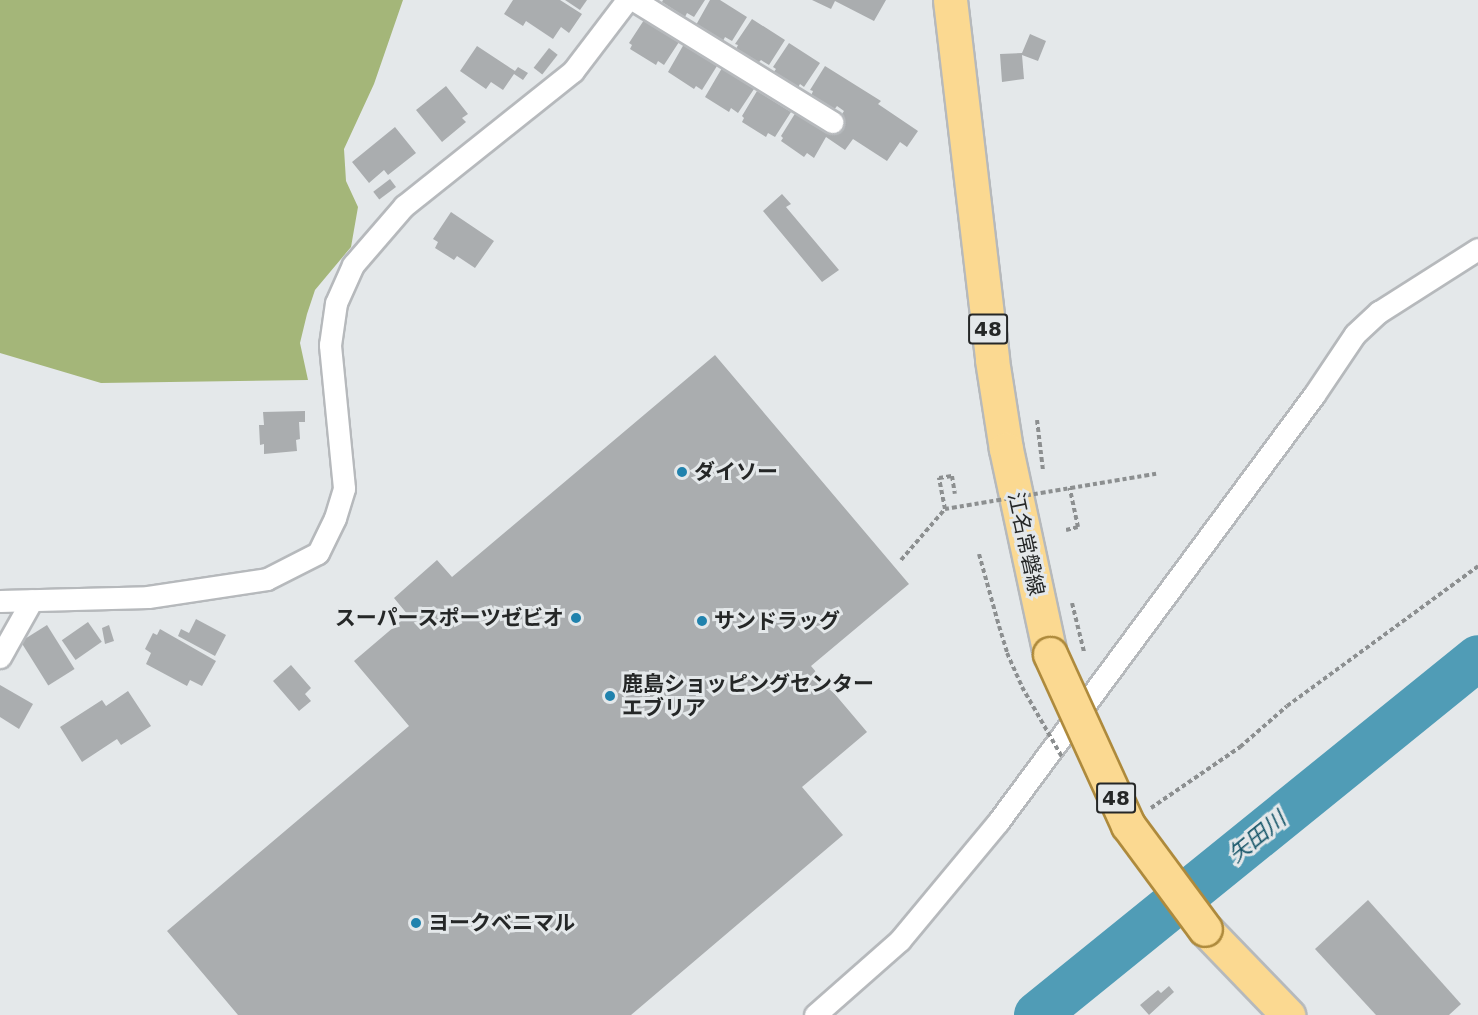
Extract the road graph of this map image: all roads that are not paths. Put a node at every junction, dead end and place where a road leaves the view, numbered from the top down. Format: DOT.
graph roads {
  1 [pos="627,0"];
  2 [pos="634,0"];
  3 [pos="950,0"];
  4 [pos="832,122"];
  5 [pos="1478,249"];
  6 [pos="32,600"];
  7 [pos="0,601"];
  8 [pos="0,657"];
  9 [pos="814,1015"];
  10 [pos="1288,1015"];
  1 -- 6 [label="street"];
  2 -- 4 [label="street"];
  3 -- 10 [label="main road, 江名常磐線 / 48, bridge"];
  5 -- 9 [label="street"];
  6 -- 7 [label="street"];
  6 -- 8 [label="street"];
}
